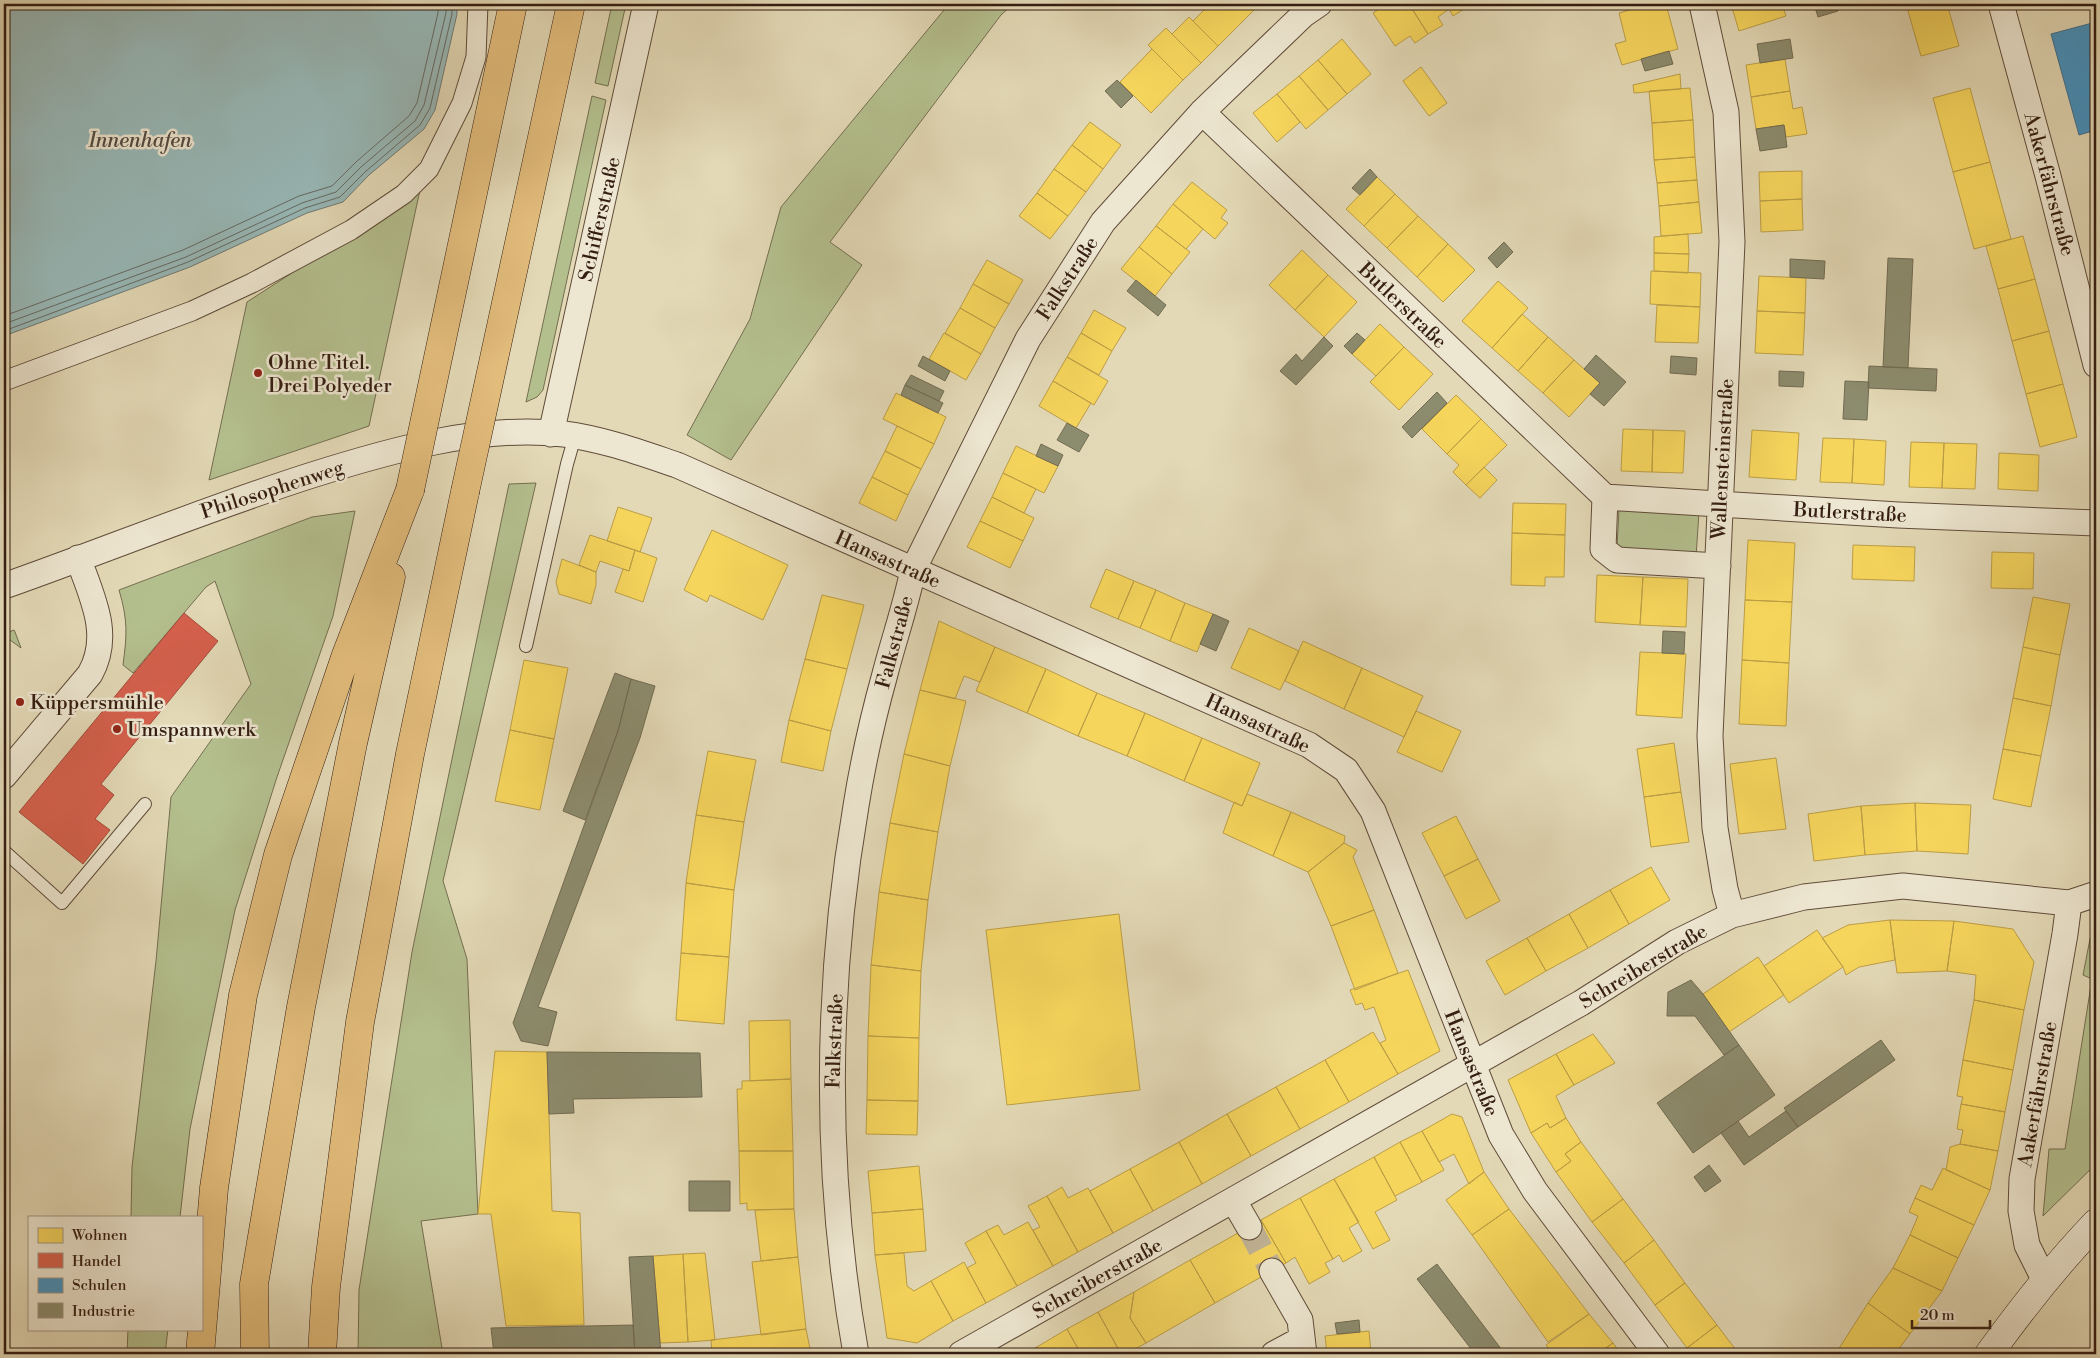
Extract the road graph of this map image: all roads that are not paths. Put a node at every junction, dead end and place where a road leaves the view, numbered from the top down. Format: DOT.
graph roads {
  1 [pos="478,4"];
  2 [pos="513,4"];
  3 [pos="571,4"];
  4 [pos="646,4"];
  5 [pos="1319,4"];
  6 [pos="1702,4"];
  7 [pos="2003,4"];
  8 [pos="1202,112"];
  9 [pos="2096,365"];
  10 [pos="4,381"];
  11 [pos="551,434"];
  12 [pos="575,436"];
  13 [pos="410,490"];
  14 [pos="1605,497"];
  15 [pos="1721,504"];
  16 [pos="2096,523"];
  17 [pos="78,558"];
  18 [pos="1718,566"];
  19 [pos="913,570"];
  20 [pos="4,586"];
  21 [pos="526,646"];
  22 [pos="4,776"];
  23 [pos="145,804"];
  24 [pos="4,851"];
  25 [pos="2096,894"];
  26 [pos="2068,903"];
  27 [pos="1732,915"];
  28 [pos="1473,1065"];
  29 [pos="1234,1201"];
  30 [pos="2096,1224"];
  31 [pos="1248,1227"];
  32 [pos="1272,1271"];
  33 [pos="2045,1281"];
  34 [pos="1303,1347"];
  35 [pos="200,1354"];
  36 [pos="254,1354"];
  37 [pos="322,1354"];
  38 [pos="856,1354"];
  39 [pos="961,1354"];
  40 [pos="1274,1354"];
  41 [pos="1657,1354"];
  42 [pos="1989,1354"];
  1 -- 10 [label="street"];
  2 -- 13 [label="highway, bridge"];
  3 -- 37 [label="highway, bridge"];
  4 -- 11 [label="street, Schifferstraße"];
  5 -- 8 [label="street, Falkstraße"];
  6 -- 15 [label="street, Wallensteinstraße"];
  7 -- 9 [label="street, Aakerfährstraße"];
  8 -- 14 [label="street, Butlerstraße"];
  8 -- 19 [label="street, Falkstraße"];
  11 -- 12 [label="street, Hansastraße"];
  11 -- 17 [label="street, Philosophenweg"];
  12 -- 19 [label="street, Hansastraße"];
  12 -- 21 [label="lane"];
  13 -- 35 [label="highway"];
  13 -- 36 [label="highway"];
  14 -- 15 [label="street, Butlerstraße"];
  14 -- 18 [label="street"];
  15 -- 16 [label="street, Butlerstraße"];
  15 -- 18 [label="street, Wallensteinstraße"];
  17 -- 20 [label="street, Philosophenweg"];
  17 -- 22 [label="street"];
  18 -- 27 [label="street, Wallensteinstraße"];
  19 -- 28 [label="street, Hansastraße"];
  19 -- 38 [label="street, Falkstraße"];
  23 -- 24 [label="lane"];
  25 -- 26 [label="street, Schreiberstraße"];
  26 -- 27 [label="street, Schreiberstraße"];
  26 -- 33 [label="street, Aakerfährstraße"];
  27 -- 28 [label="street, Schreiberstraße"];
  28 -- 29 [label="street, Schreiberstraße"];
  28 -- 41 [label="street, Hansastraße"];
  29 -- 31 [label="street"];
  29 -- 39 [label="street, Schreiberstraße"];
  30 -- 33 [label="main road"];
  32 -- 34 [label="street"];
  33 -- 42 [label="main road"];
  34 -- 40 [label="street"];
}
